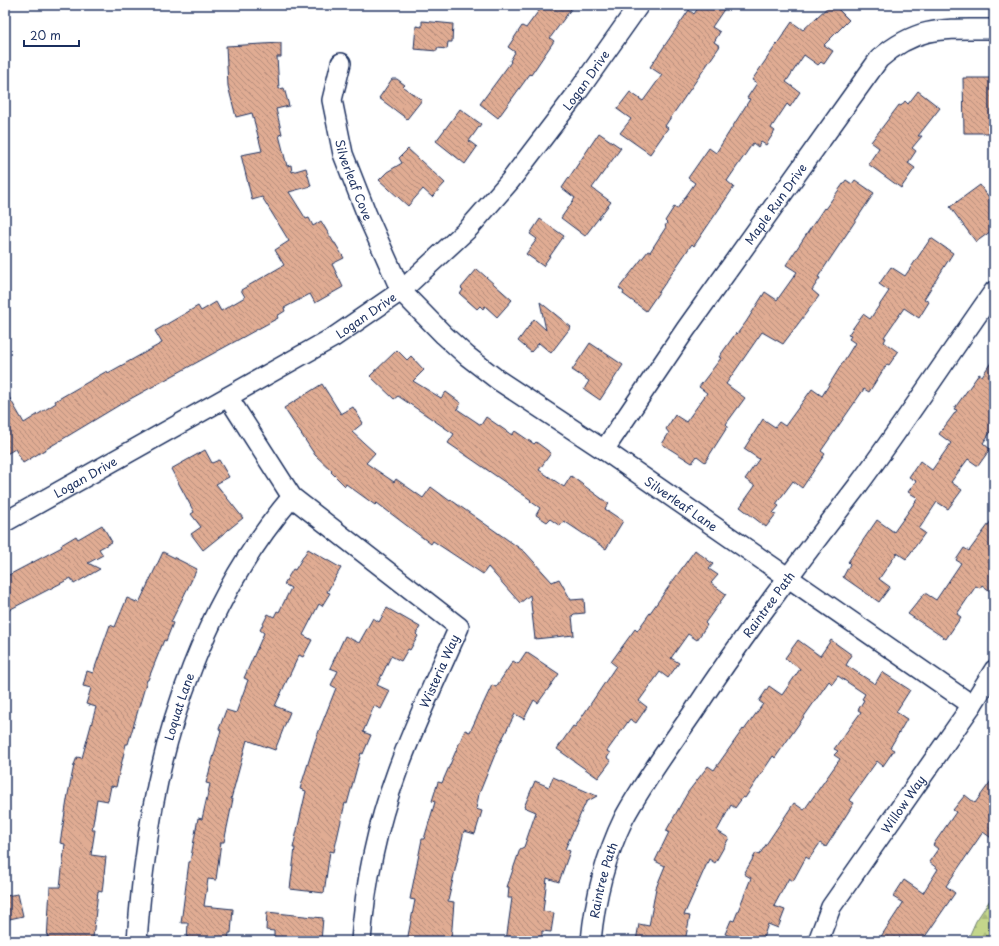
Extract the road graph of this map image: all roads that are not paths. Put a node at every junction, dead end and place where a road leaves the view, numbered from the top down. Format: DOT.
graph roads {
  1 [pos="639,5"];
  2 [pos="994,29"];
  3 [pos="341,63"];
  4 [pos="402,291"];
  5 [pos="994,291"];
  6 [pos="228,397"];
  7 [pos="604,450"];
  8 [pos="292,497"];
  9 [pos="5,522"];
  10 [pos="786,577"];
  11 [pos="994,670"];
  12 [pos="972,704"];
  13 [pos="137,941"];
  14 [pos="360,941"];
  15 [pos="591,941"];
  16 [pos="818,941"];
  1 -- 4 [label="street, Logan Drive"];
  2 -- 7 [label="street, Maple Run Drive"];
  3 -- 4 [label="street, Silverleaf Cove"];
  4 -- 6 [label="street, Logan Drive"];
  4 -- 7 [label="street, Silverleaf Lane"];
  5 -- 10 [label="street, Raintree Path"];
  6 -- 8 [label="street, Wisteria Way"];
  6 -- 9 [label="street, Logan Drive"];
  7 -- 10 [label="street, Silverleaf Lane"];
  8 -- 13 [label="street, Loquat Lane"];
  8 -- 14 [label="street, Wisteria Way"];
  10 -- 12 [label="street, Silverleaf Lane"];
  10 -- 15 [label="street, Raintree Path"];
  11 -- 12 [label="street, Willow Way"];
  12 -- 16 [label="street, Willow Way"];
}
